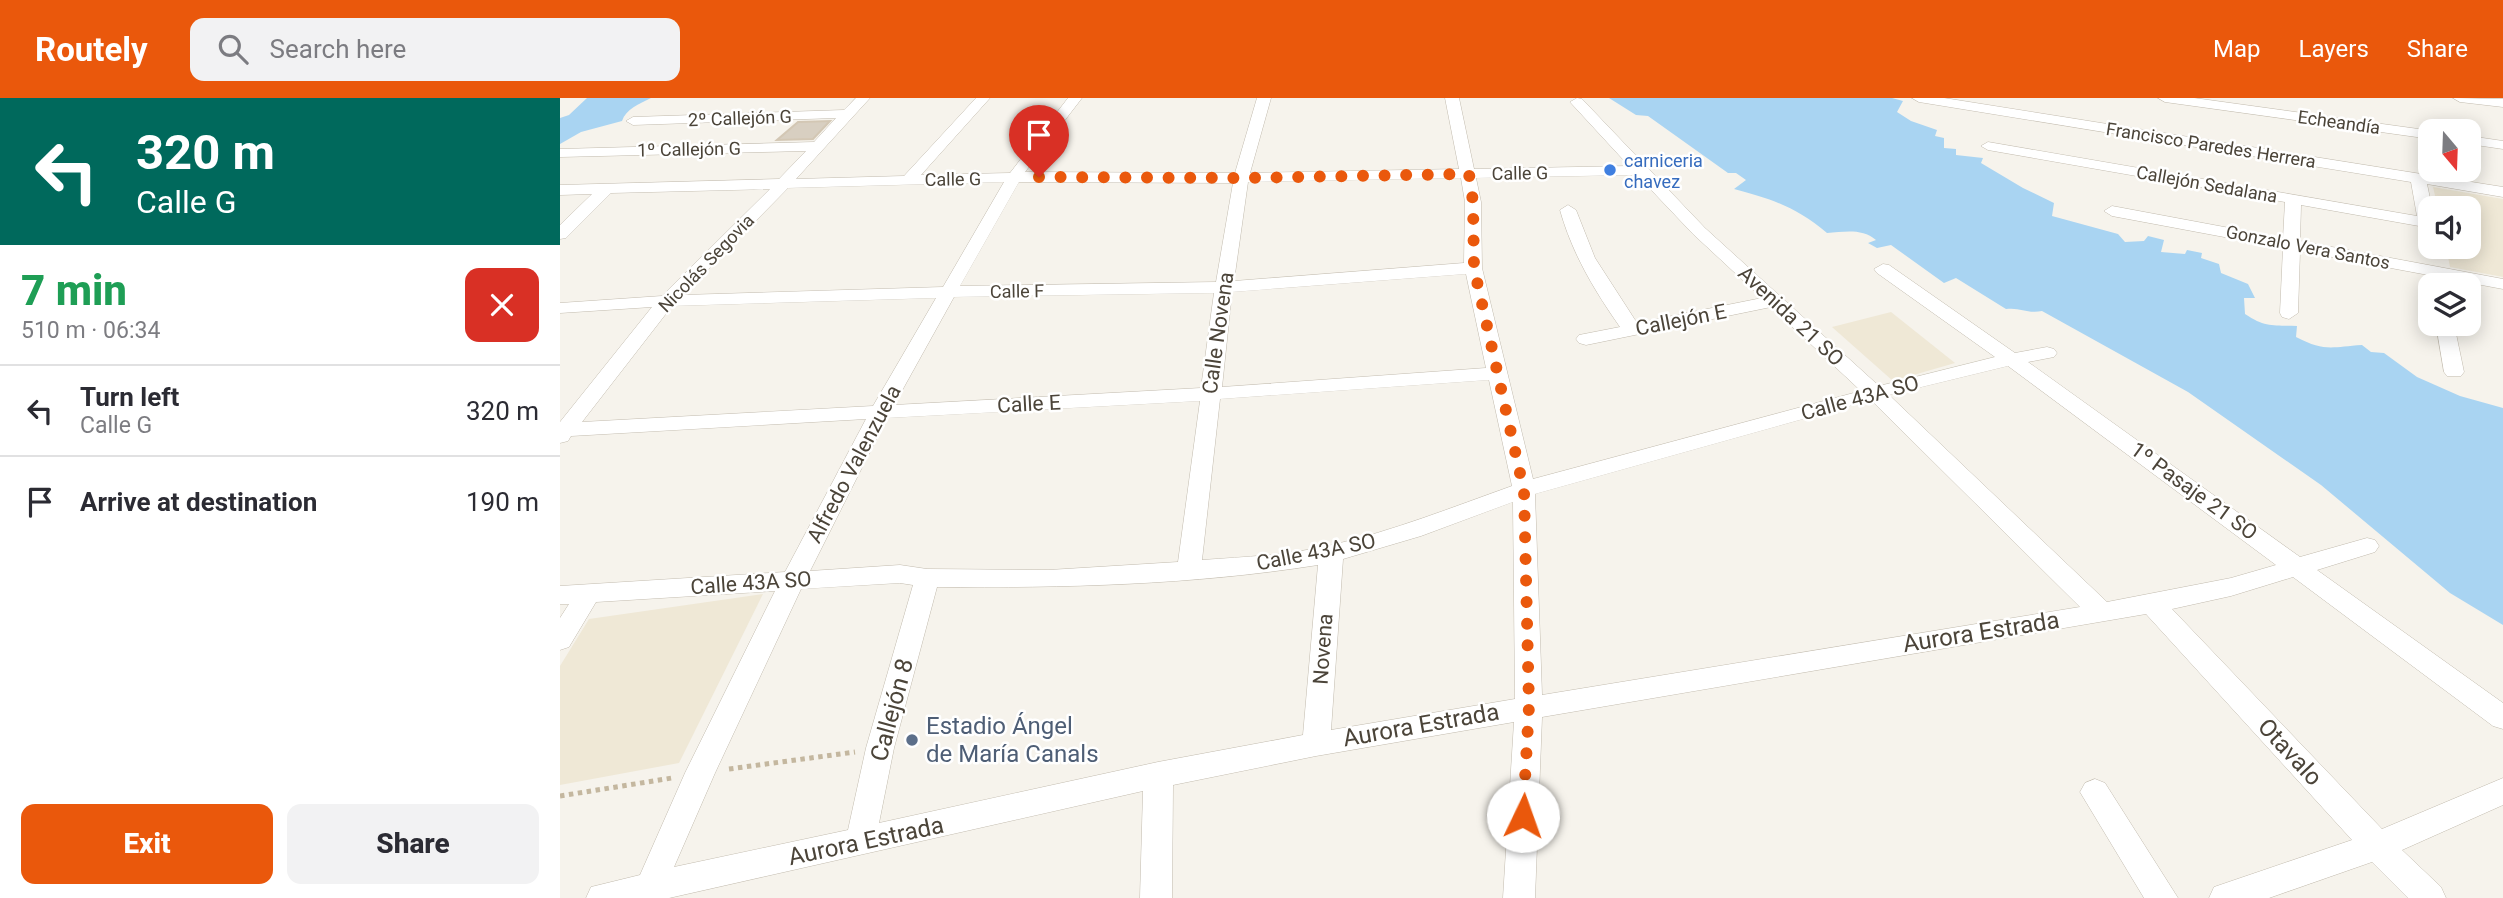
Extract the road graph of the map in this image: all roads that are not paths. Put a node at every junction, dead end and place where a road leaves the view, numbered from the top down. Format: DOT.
graph roads {
  1 [pos="863,98"];
  2 [pos="984,98"];
  3 [pos="1075,98"];
  4 [pos="1264,98"];
  5 [pos="1452,98"];
  6 [pos="1919,98"];
  7 [pos="2165,98"];
  8 [pos="2460,98"];
  9 [pos="1577,102"];
  10 [pos="2503,103"];
  11 [pos="847,114"];
  12 [pos="777,117"];
  13 [pos="633,121"];
  14 [pos="2418,133"];
  15 [pos="2482,142"];
  16 [pos="2503,145"];
  17 [pos="818,146"];
  18 [pos="1988,146"];
  19 [pos="744,148"];
  20 [pos="560,153"];
  21 [pos="1639,170"];
  22 [pos="1469,174"];
  23 [pos="1014,177"];
  24 [pos="1241,178"];
  25 [pos="2418,178"];
  26 [pos="908,180"];
  27 [pos="2442,182"];
  28 [pos="784,183"];
  29 [pos="607,188"];
  30 [pos="560,190"];
  31 [pos="2503,192"];
  32 [pos="2293,199"];
  33 [pos="1568,210"];
  34 [pos="2112,211"];
  35 [pos="2418,221"];
  36 [pos="560,234"];
  37 [pos="2291,244"];
  38 [pos="1474,268"];
  39 [pos="1882,269"];
  40 [pos="2418,274"];
  41 [pos="2481,282"];
  42 [pos="2503,284"];
  43 [pos="1224,287"];
  44 [pos="948,292"];
  45 [pos="667,301"];
  46 [pos="1776,301"];
  47 [pos="560,308"];
  48 [pos="2289,313"];
  49 [pos="1632,330"];
  50 [pos="2447,336"];
  51 [pos="1586,339"];
  52 [pos="2047,353"];
  53 [pos="2011,359"];
  54 [pos="2454,372"];
  55 [pos="1498,373"];
  56 [pos="1875,393"];
  57 [pos="1210,394"];
  58 [pos="880,412"];
  59 [pos="562,432"];
  60 [pos="1524,491"];
  61 [pos="2367,546"];
  62 [pos="1331,554"];
  63 [pos="2297,566"];
  64 [pos="1189,570"];
  65 [pos="927,578"];
  66 [pos="793,580"];
  67 [pos="589,593"];
  68 [pos="560,595"];
  69 [pos="2152,604"];
  70 [pos="2101,612"];
  71 [pos="560,640"];
  72 [pos="1529,706"];
  73 [pos="2503,718"];
  74 [pos="1316,744"];
  75 [pos="1158,775"];
  76 [pos="2503,791"];
  77 [pos="2095,793"];
  78 [pos="860,843"];
  79 [pos="2377,846"];
  80 [pos="650,887"];
  81 [pos="608,897"];
  82 [pos="1156,898"];
  83 [pos="1519,898"];
  84 [pos="2162,898"];
  85 [pos="2225,898"];
  86 [pos="2430,898"];
  1 -- 11 [label="street, Nicolás Segovia"];
  2 -- 26 [label="street"];
  3 -- 23 [label="street, Alfredo Valenzuela"];
  4 -- 24 [label="street, Calle Novena"];
  5 -- 22 [label="street"];
  6 -- 25 [label="street, Francisco Paredes Herrera"];
  7 -- 14 [label="street, Echeandía"];
  8 -- 10 [label="street"];
  9 -- 21 [label="street, Avenida 21 SO"];
  11 -- 12 [label="street, 2º Callejón G"];
  11 -- 17 [label="street, Nicolás Segovia"];
  12 -- 13 [label="street, 2º Callejón G"];
  12 -- 19 [label="street"];
  15 -- 16 [label="street"];
  17 -- 19 [label="street, 1º Callejón G"];
  17 -- 28 [label="street, Nicolás Segovia"];
  18 -- 32 [label="street, Callejón Sedalana"];
  19 -- 20 [label="street, 1º Callejón G"];
  21 -- 22 [label="street, Calle G"];
  21 -- 46 [label="street, Avenida 21 SO"];
  22 -- 24 [label="street, Calle G"];
  22 -- 38 [label="street"];
  23 -- 24 [label="street, Calle G"];
  23 -- 26 [label="street, Calle G"];
  23 -- 44 [label="street, Alfredo Valenzuela"];
  24 -- 43 [label="street, Calle Novena"];
  26 -- 28 [label="street, Calle G"];
  27 -- 31 [label="street, Francisco Paredes Herrera"];
  28 -- 29 [label="street, Calle G"];
  28 -- 45 [label="street, Nicolás Segovia"];
  29 -- 30 [label="street, Calle G"];
  29 -- 36 [label="street"];
  32 -- 35 [label="street, Callejón Sedalana"];
  32 -- 37 [label="street"];
  33 -- 49 [label="street"];
  34 -- 37 [label="street, Gonzalo Vera Santos"];
  37 -- 40 [label="street, Gonzalo Vera Santos"];
  37 -- 48 [label="street"];
  38 -- 43 [label="street, Calle F"];
  38 -- 55 [label="street"];
  39 -- 53 [label="street, 1º Pasaje 21 SO"];
  41 -- 42 [label="street, Gonzalo Vera Santos"];
  43 -- 44 [label="street, Calle F"];
  43 -- 57 [label="street, Calle Novena"];
  44 -- 45 [label="street, Calle F"];
  44 -- 58 [label="street, Alfredo Valenzuela"];
  45 -- 47 [label="street, Calle F"];
  45 -- 59 [label="street, Nicolás Segovia"];
  46 -- 49 [label="street, Callejón E"];
  46 -- 56 [label="street, Avenida 21 SO"];
  49 -- 51 [label="street, Callejón E"];
  50 -- 54 [label="street"];
  52 -- 53 [label="street, Calle 43A SO"];
  53 -- 56 [label="street, Calle 43A SO"];
  53 -- 63 [label="street, 1º Pasaje 21 SO"];
  55 -- 57 [label="street, Calle E"];
  55 -- 60 [label="street"];
  56 -- 60 [label="street, Calle 43A SO"];
  56 -- 70 [label="street, Avenida 21 SO"];
  57 -- 58 [label="street, Calle E"];
  57 -- 64 [label="street, Calle Novena"];
  58 -- 59 [label="street, Calle E"];
  58 -- 66 [label="street, Alfredo Valenzuela"];
  60 -- 62 [label="street, Calle 43A SO"];
  60 -- 72 [label="street"];
  61 -- 63 [label="street, Aurora Estrada"];
  62 -- 64 [label="street, Calle 43A SO"];
  62 -- 74 [label="street, Novena"];
  63 -- 69 [label="street, Aurora Estrada"];
  63 -- 73 [label="street, 1º Pasaje 21 SO"];
  64 -- 65 [label="street, Calle 43A SO"];
  65 -- 66 [label="street, Calle 43A SO"];
  65 -- 78 [label="street, Callejón 8"];
  66 -- 67 [label="street, Calle 43A SO"];
  66 -- 80 [label="street, Alfredo Valenzuela"];
  67 -- 68 [label="street, Calle 43A SO"];
  67 -- 71 [label="street"];
  69 -- 70 [label="street, Aurora Estrada"];
  69 -- 79 [label="street, Otavalo"];
  70 -- 72 [label="street, Aurora Estrada"];
  72 -- 74 [label="street, Aurora Estrada"];
  72 -- 83 [label="street"];
  74 -- 75 [label="street, Aurora Estrada"];
  75 -- 78 [label="street, Aurora Estrada"];
  75 -- 82 [label="street"];
  76 -- 79 [label="street"];
  77 -- 84 [label="street"];
  78 -- 80 [label="street, Aurora Estrada"];
  79 -- 85 [label="street"];
  79 -- 86 [label="street, Otavalo"];
  80 -- 81 [label="street, Aurora Estrada"];
}
